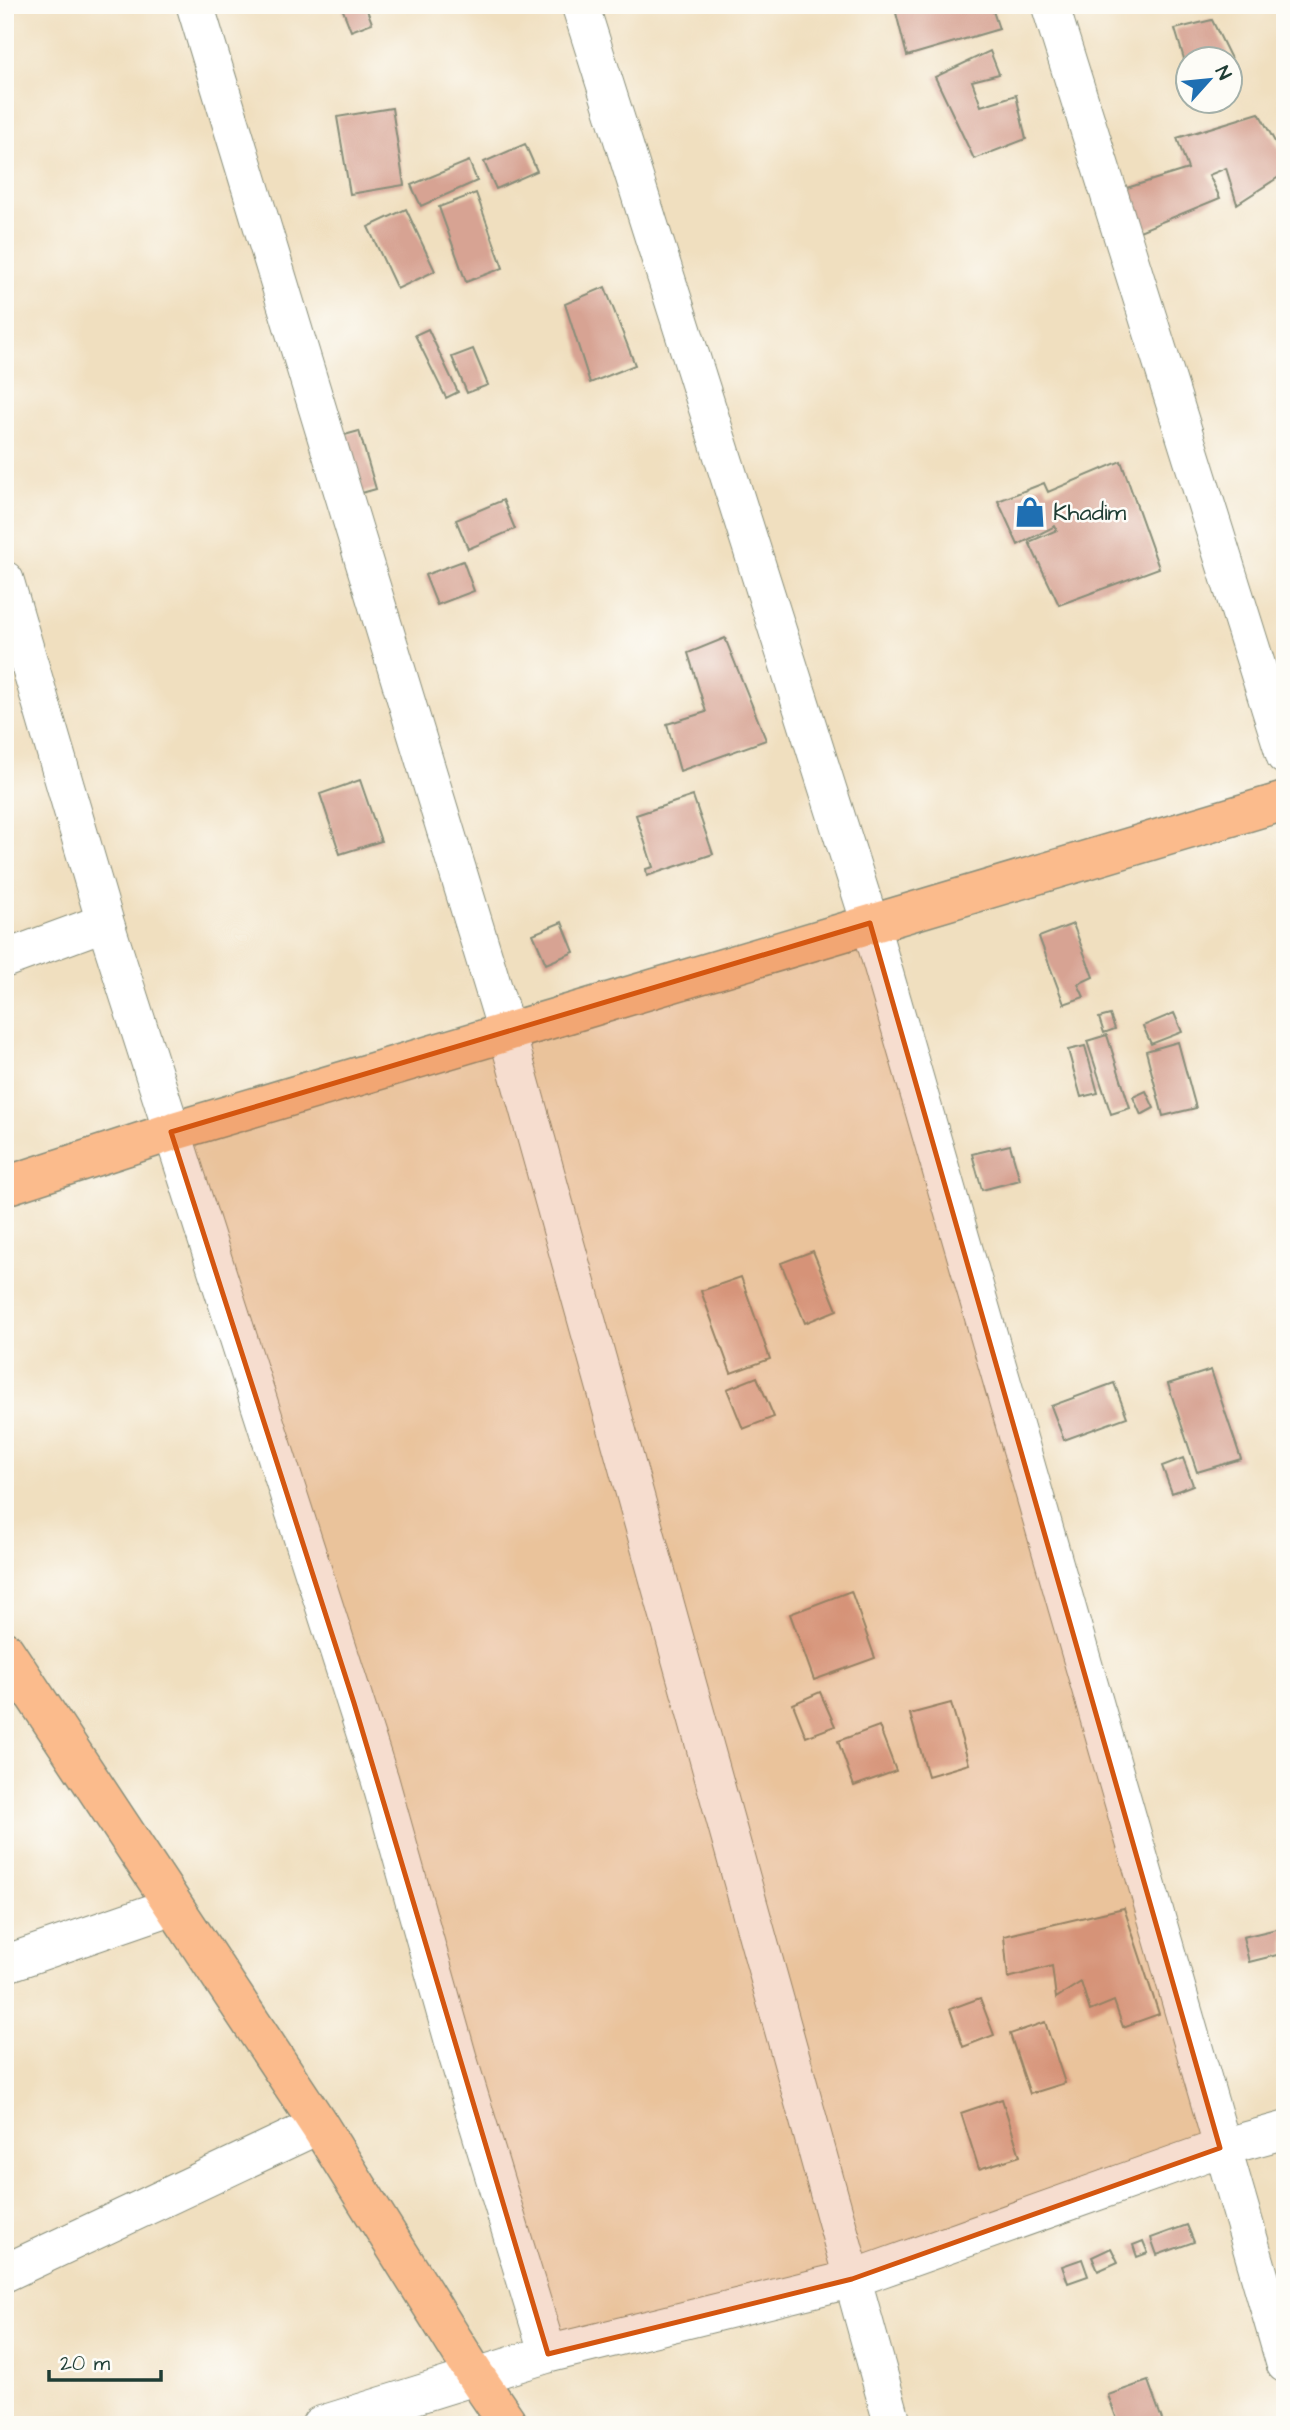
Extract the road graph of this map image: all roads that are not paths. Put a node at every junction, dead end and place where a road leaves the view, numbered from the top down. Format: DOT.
graph roads {
  1 [pos="195,5"];
  2 [pos="580,5"];
  3 [pos="1050,5"];
  4 [pos="8,601"];
  5 [pos="1285,756"];
  6 [pos="1285,801"];
  7 [pos="105,922"];
  8 [pos="870,923"];
  9 [pos="5,959"];
  10 [pos="507,1033"];
  11 [pos="171,1132"];
  12 [pos="5,1186"];
  13 [pos="5,1651"];
  14 [pos="173,1906"];
  15 [pos="5,1964"];
  16 [pos="319,2125"];
  17 [pos="1285,2130"];
  18 [pos="1220,2148"];
  19 [pos="5,2273"];
  20 [pos="852,2279"];
  21 [pos="548,2354"];
  22 [pos="1285,2364"];
  23 [pos="475,2375"];
  24 [pos="320,2425"];
  25 [pos="509,2425"];
  26 [pos="893,2425"];
  1 -- 10 [label="street"];
  2 -- 8 [label="street"];
  3 -- 5 [label="street"];
  4 -- 7 [label="street"];
  6 -- 8 [label="main road"];
  7 -- 9 [label="street"];
  7 -- 11 [label="street"];
  8 -- 10 [label="main road"];
  8 -- 18 [label="street"];
  10 -- 11 [label="main road"];
  10 -- 20 [label="street"];
  11 -- 12 [label="main road"];
  11 -- 21 [label="street"];
  13 -- 14 [label="main road"];
  14 -- 15 [label="street"];
  14 -- 16 [label="main road"];
  16 -- 19 [label="street"];
  16 -- 23 [label="main road"];
  17 -- 18 [label="street"];
  18 -- 20 [label="street"];
  18 -- 22 [label="street"];
  20 -- 21 [label="street"];
  20 -- 26 [label="street"];
  21 -- 23 [label="street"];
  23 -- 24 [label="street"];
  23 -- 25 [label="main road"];
}
